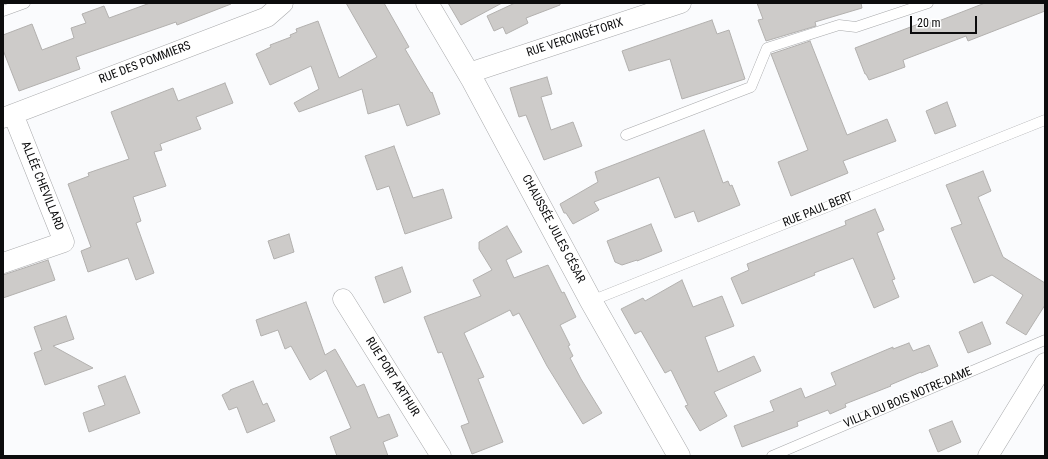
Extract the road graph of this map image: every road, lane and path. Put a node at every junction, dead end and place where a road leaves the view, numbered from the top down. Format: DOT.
graph roads {
  1 [pos="25,3"];
  2 [pos="283,3"];
  3 [pos="427,3"];
  4 [pos="681,3"];
  5 [pos="928,3"];
  6 [pos="3,11"];
  7 [pos="469,73"];
  8 [pos="8,116"];
  9 [pos="1045,120"];
  10 [pos="626,135"];
  11 [pos="3,263"];
  12 [pos="343,299"];
  13 [pos="591,301"];
  14 [pos="1045,340"];
  15 [pos="1045,363"];
  16 [pos="440,456"];
  17 [pos="679,456"];
  18 [pos="772,456"];
  19 [pos="988,456"];
  1 -- 6 [label="lane"];
  2 -- 8 [label="street, RUE DES POMMIERS"];
  3 -- 7 [label="street, CHAUSSÉE JULES CÉSAR"];
  4 -- 7 [label="street, RUE VERCINGÉTORIX"];
  5 -- 10 [label="lane"];
  7 -- 13 [label="street, CHAUSSÉE JULES CÉSAR"];
  8 -- 11 [label="street, ALLÉE CHEVILLARD"];
  9 -- 13 [label="lane, RUE PAUL BERT"];
  12 -- 16 [label="street, RUE PORT ARTHUR"];
  13 -- 17 [label="street, CHAUSSÉE JULES CÉSAR"];
  14 -- 18 [label="lane, VILLA DU BOIS NOTRE-DAME"];
  15 -- 19 [label="street"];
}
